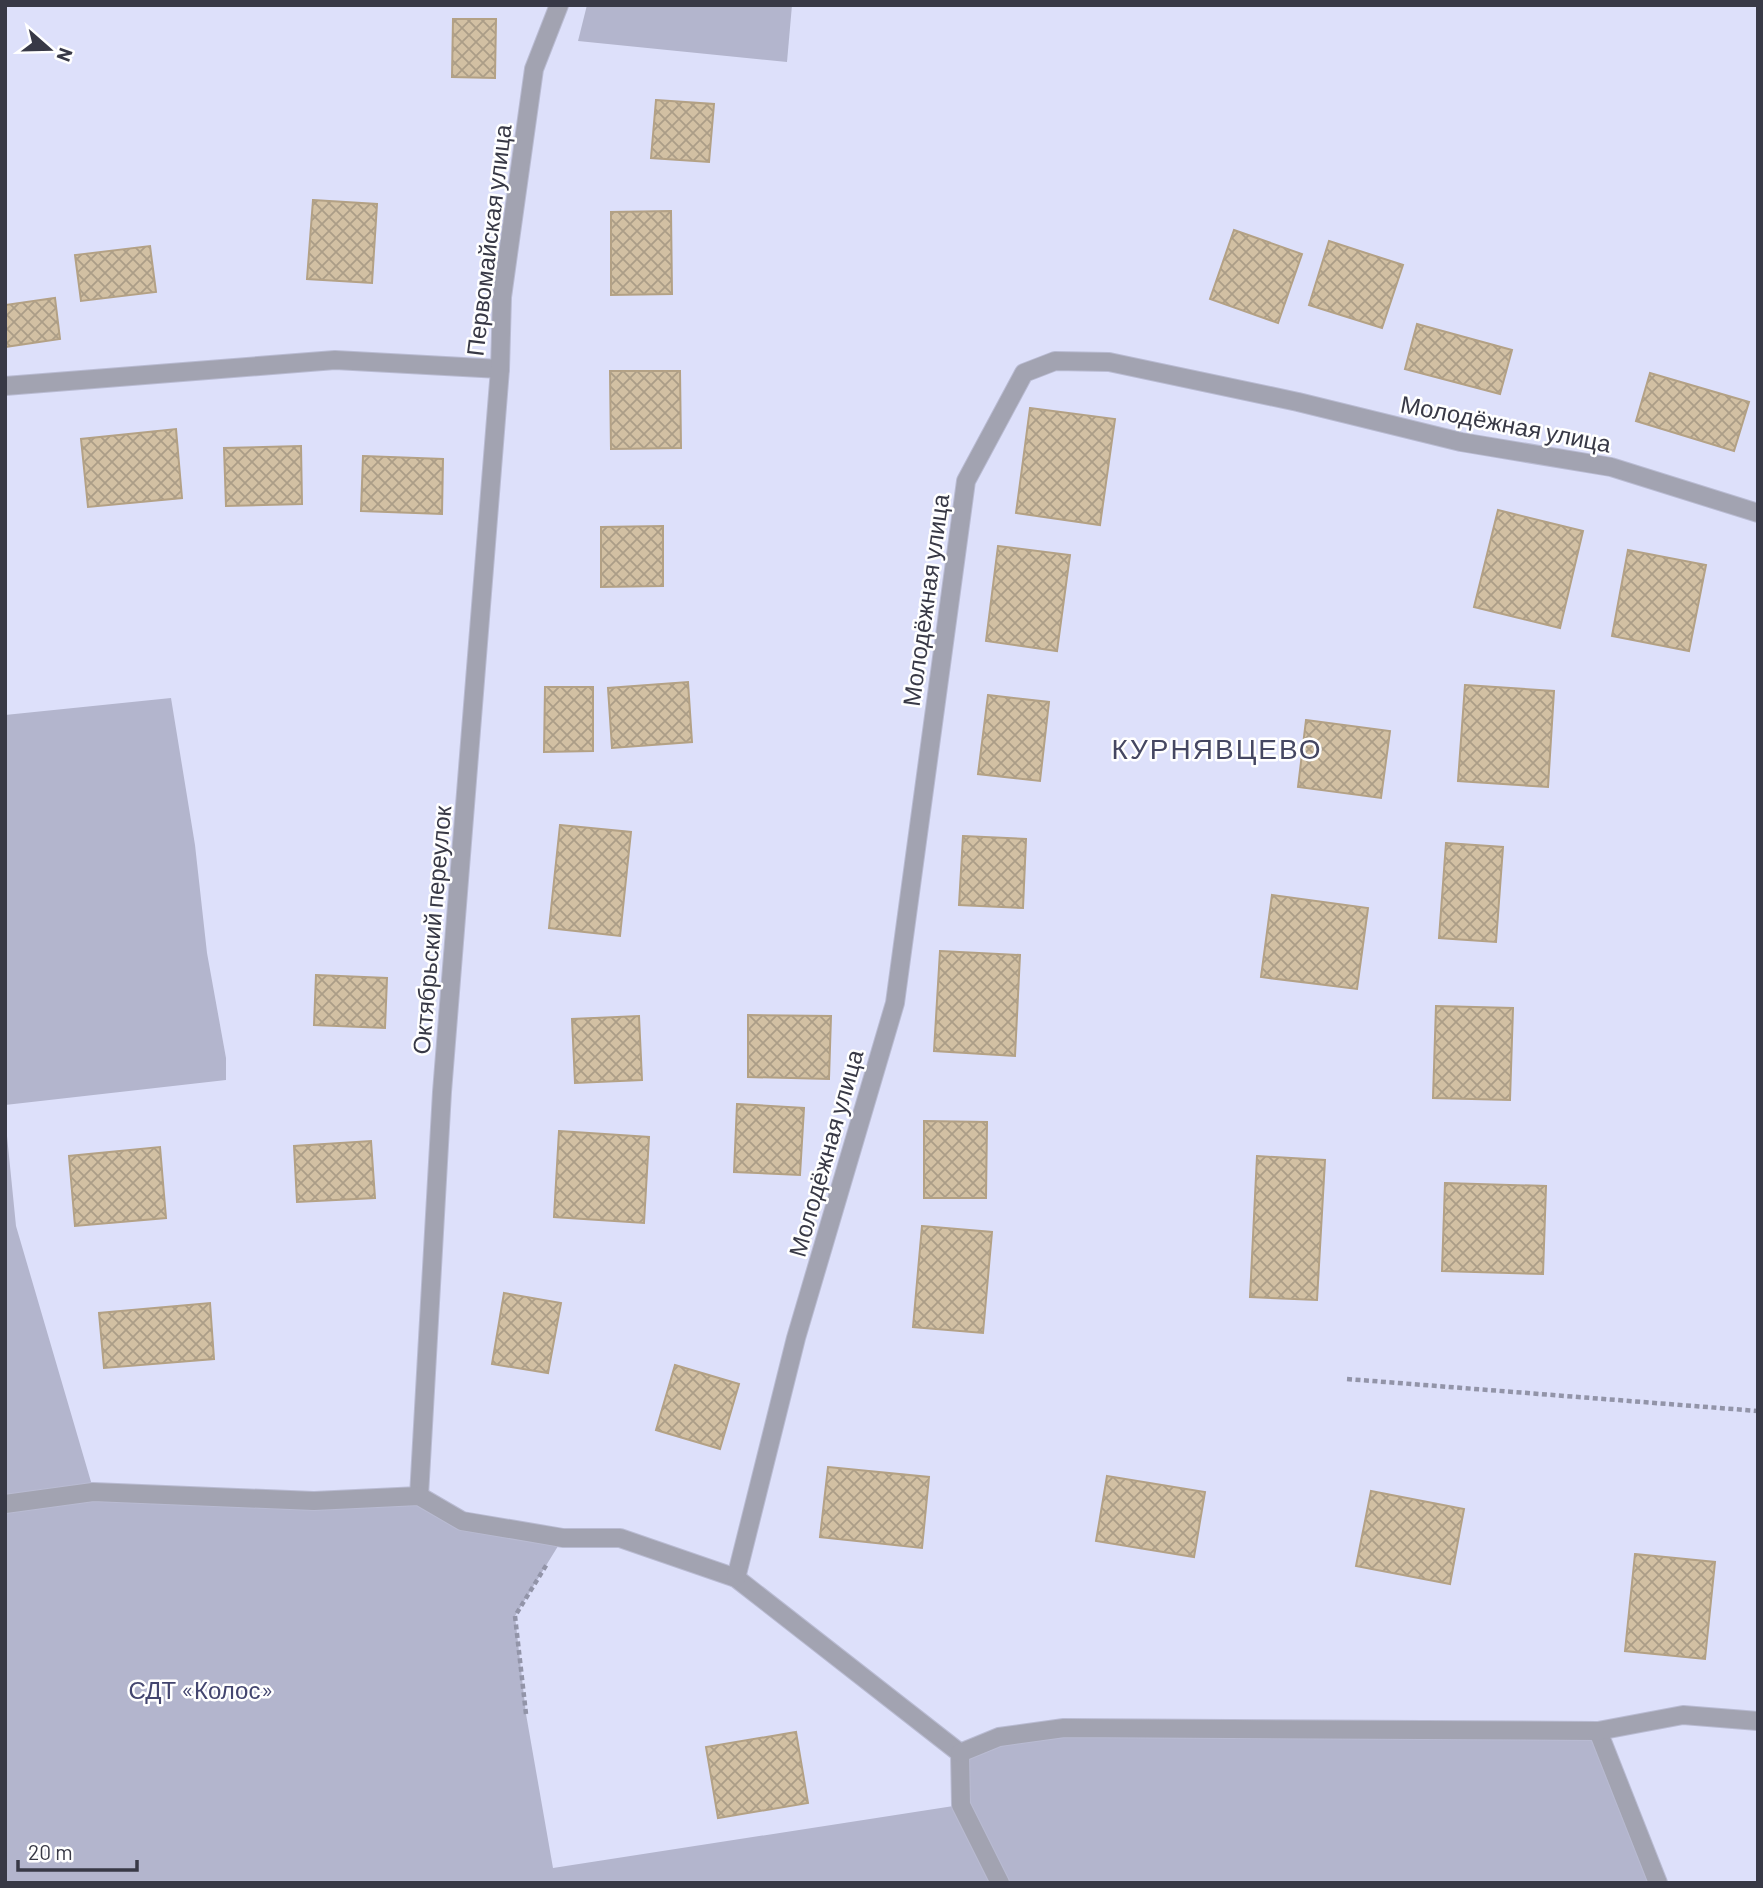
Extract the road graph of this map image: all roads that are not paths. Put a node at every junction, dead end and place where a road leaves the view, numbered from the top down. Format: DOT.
graph roads {
  1 [pos="559,5"];
  2 [pos="500,369"];
  3 [pos="5,386"];
  4 [pos="1758,513"];
  5 [pos="419,1496"];
  6 [pos="5,1504"];
  7 [pos="736,1578"];
  8 [pos="1758,1721"];
  9 [pos="1598,1731"];
  10 [pos="960,1753"];
  11 [pos="1000,1883"];
  12 [pos="1657,1883"];
  1 -- 2 [label="street, Первомайская улица"];
  2 -- 3 [label="street, Первомайская улица"];
  2 -- 5 [label="street, Октябрьский переулок"];
  4 -- 7 [label="street, Молодёжная улица"];
  5 -- 6 [label="street"];
  5 -- 7 [label="street"];
  7 -- 10 [label="street"];
  8 -- 9 [label="street"];
  9 -- 10 [label="street"];
  9 -- 12 [label="street"];
  10 -- 11 [label="street"];
}
